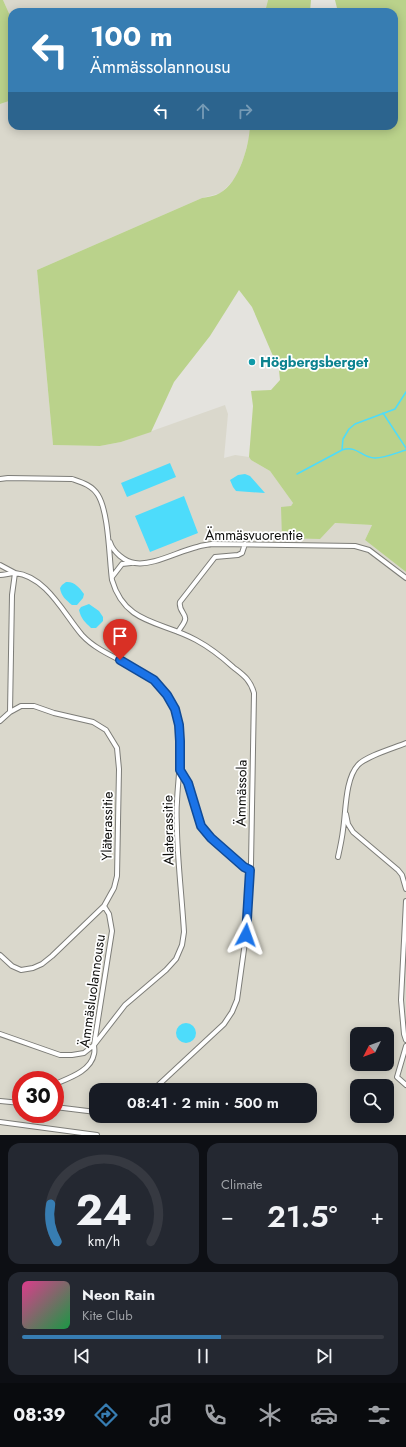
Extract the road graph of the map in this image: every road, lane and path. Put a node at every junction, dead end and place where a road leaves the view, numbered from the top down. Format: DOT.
graph roads {
  1 [pos="0,480"];
  2 [pos="108,537"];
  3 [pos="245,544"];
  4 [pos="134,563"];
  5 [pos="0,565"];
  6 [pos="15,573"];
  7 [pos="0,575"];
  8 [pos="112,577"];
  9 [pos="406,578"];
  10 [pos="178,632"];
  11 [pos="10,712"];
  12 [pos="0,721"];
  13 [pos="406,743"];
  14 [pos="180,770"];
  15 [pos="346,810"];
  16 [pos="338,857"];
  17 [pos="250,870"];
  18 [pos="406,889"];
  19 [pos="406,901"];
  20 [pos="104,906"];
  21 [pos="0,955"];
  22 [pos="0,1034"];
  23 [pos="406,1040"];
  24 [pos="94,1045"];
  25 [pos="406,1046"];
  26 [pos="64,1080"];
  27 [pos="161,1083"];
  28 [pos="406,1085"];
  29 [pos="0,1101"];
  30 [pos="12,1102"];
  31 [pos="64,1108"];
  32 [pos="89,1111"];
  33 [pos="0,1122"];
  34 [pos="96,1135"];
  1 -- 2 [label="street, Ämmässola"];
  2 -- 4 [label="street"];
  2 -- 8 [label="street, Ämmässola"];
  3 -- 4 [label="street, Ämmäsvuorentie"];
  3 -- 9 [label="street, Ämmäsvuorentie"];
  3 -- 10 [label="street"];
  4 -- 8 [label="street, Ämmäsvuorentie"];
  5 -- 6 [label="street"];
  6 -- 7 [label="street, Alaterassitie"];
  6 -- 11 [label="street"];
  6 -- 14 [label="street, Alaterassitie"];
  8 -- 10 [label="street, Ämmässola"];
  10 -- 17 [label="street, Ämmässola"];
  11 -- 12 [label="street, Yläterassitie"];
  11 -- 20 [label="street, Yläterassitie"];
  13 -- 15 [label="street"];
  14 -- 17 [label="street"];
  14 -- 24 [label="street, Alaterassitie"];
  15 -- 16 [label="street"];
  15 -- 18 [label="street"];
  17 -- 27 [label="street, Ämmässola"];
  19 -- 23 [label="street"];
  20 -- 21 [label="street, Yläterassitie"];
  20 -- 24 [label="street, Ämmäsluolannousu"];
  22 -- 24 [label="street, Alaterassitie"];
  24 -- 26 [label="street, Ämmäsluolannousu"];
  25 -- 28 [label="street"];
  29 -- 30 [label="street"];
  31 -- 32 [label="street"];
  33 -- 34 [label="street"];
}
